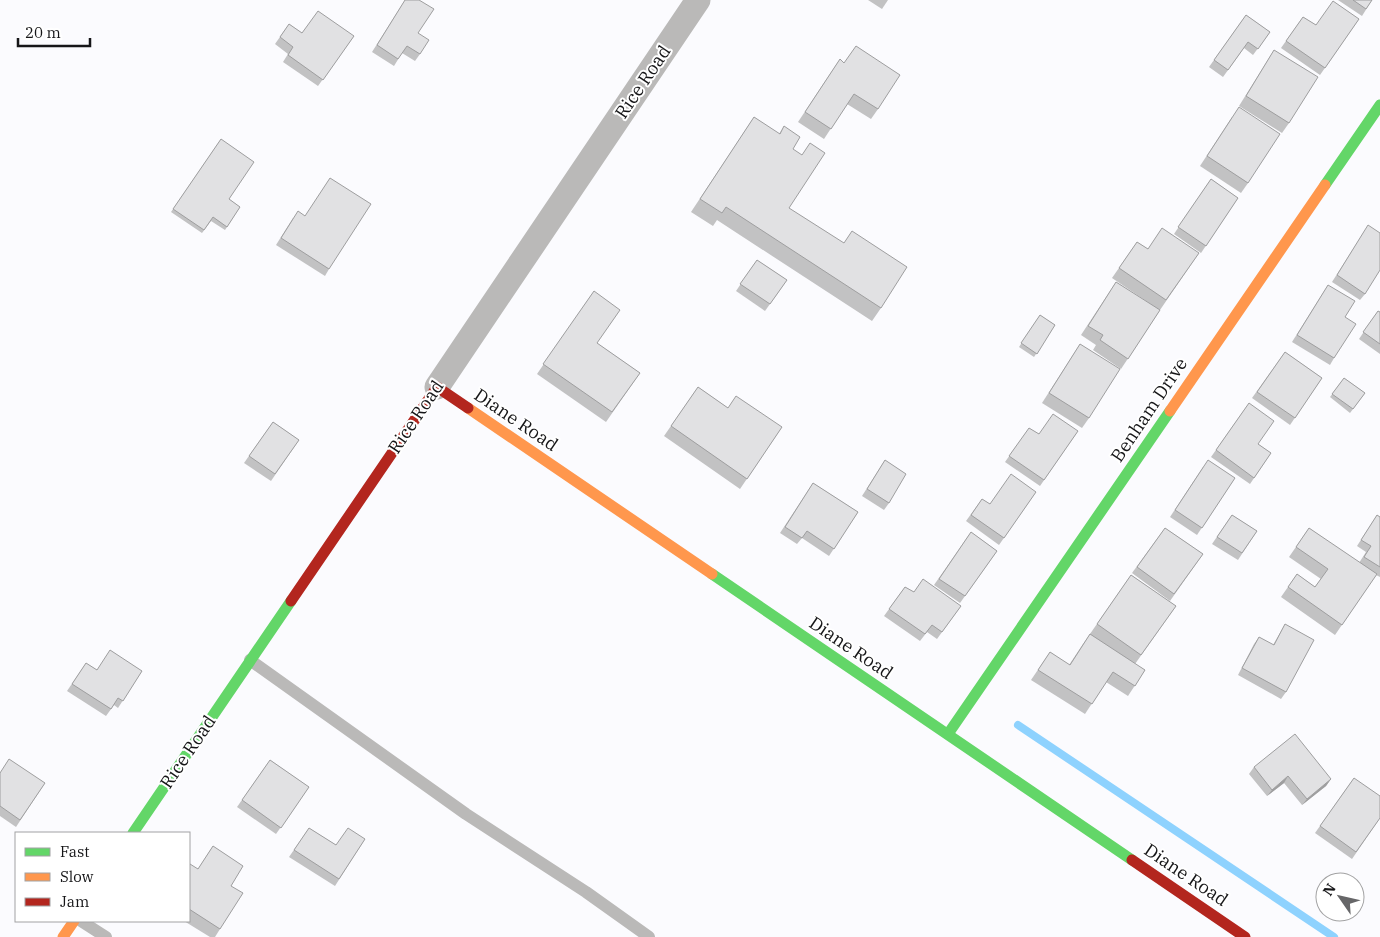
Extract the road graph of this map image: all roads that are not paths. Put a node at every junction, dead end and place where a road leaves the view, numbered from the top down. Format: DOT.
graph roads {
  1 [pos="698,0"];
  2 [pos="1380,105"];
  3 [pos="437,387"];
  4 [pos="250,660"];
  5 [pos="948,734"];
  6 [pos="134,832"];
  7 [pos="73,922"];
  8 [pos="83,922"];
  9 [pos="63,937"];
  10 [pos="106,937"];
  11 [pos="649,937"];
  12 [pos="1245,937"];
  1 -- 3 [label="street, Rice Road"];
  2 -- 5 [label="street, Benham Drive"];
  3 -- 4 [label="street, Rice Road"];
  3 -- 5 [label="street, Diane Road"];
  4 -- 6 [label="street, Rice Road"];
  4 -- 11 [label="lane"];
  5 -- 12 [label="street, Diane Road"];
  7 -- 9 [label="street"];
  8 -- 10 [label="lane"];
}
